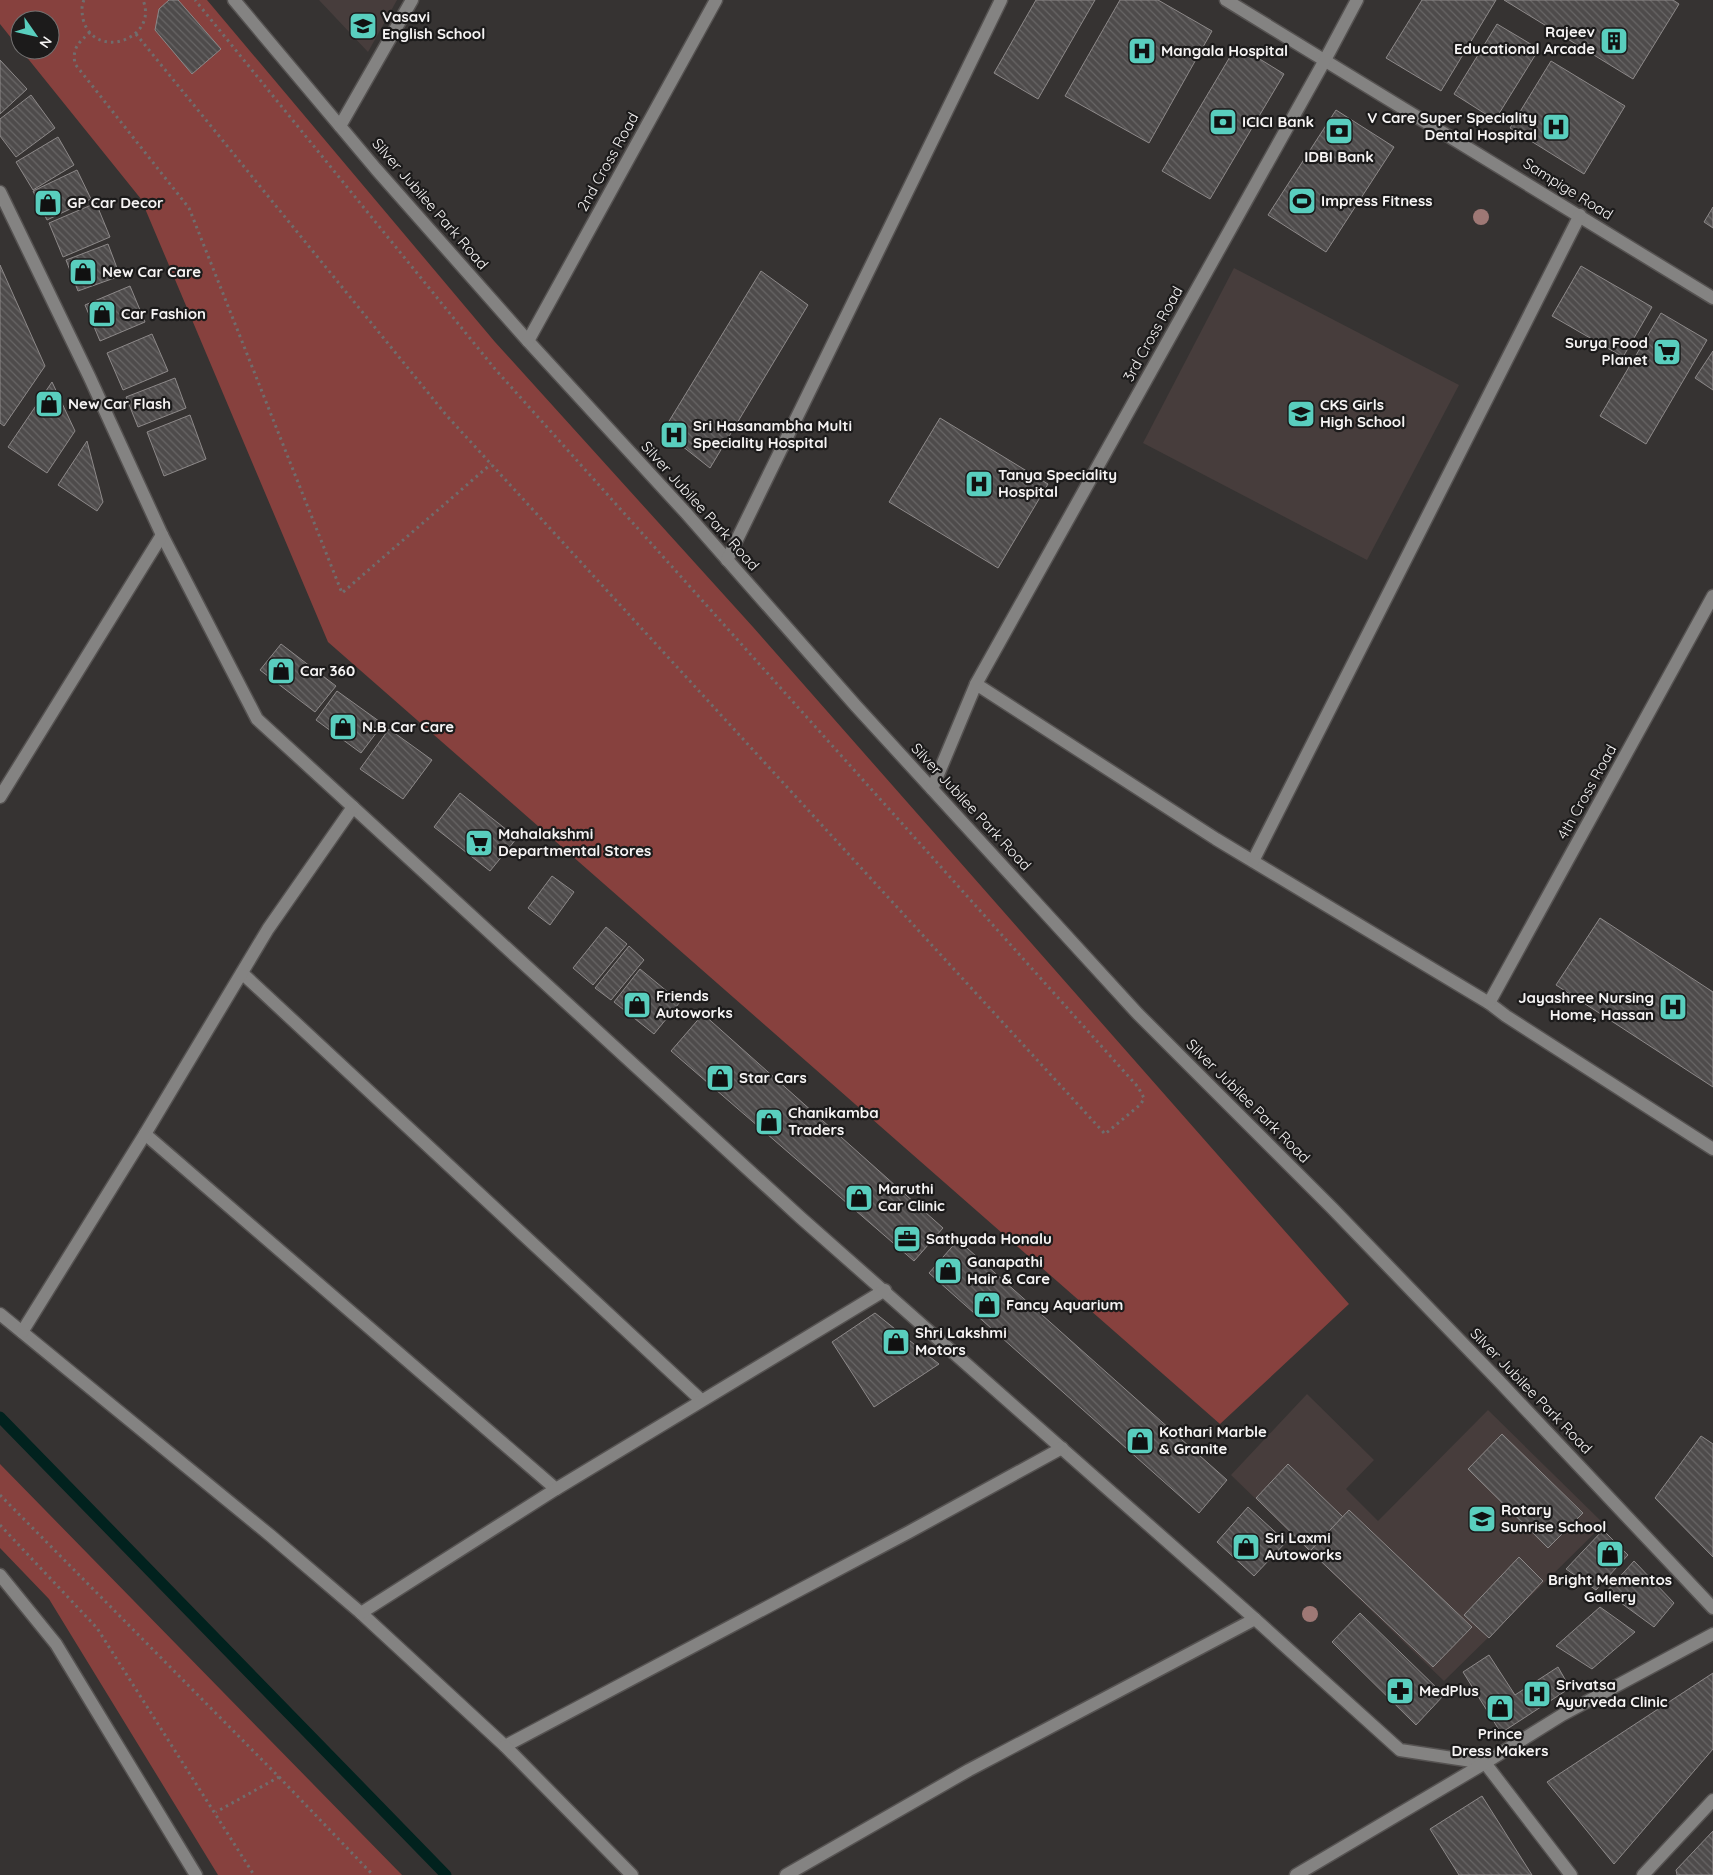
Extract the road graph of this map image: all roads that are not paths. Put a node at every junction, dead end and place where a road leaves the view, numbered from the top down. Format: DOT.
graph roads {
  1 [pos="234,0"];
  2 [pos="412,0"];
  3 [pos="716,0"];
  4 [pos="1000,0"];
  5 [pos="1226,0"];
  6 [pos="1357,0"];
  7 [pos="1325,60"];
  8 [pos="340,126"];
  9 [pos="0,192"];
  10 [pos="1580,215"];
  11 [pos="1713,298"];
  12 [pos="528,341"];
  13 [pos="162,535"];
  14 [pos="727,560"];
  15 [pos="1713,596"];
  16 [pos="976,684"];
  17 [pos="932,789"];
  18 [pos="0,797"];
  19 [pos="353,807"];
  20 [pos="1253,861"];
  21 [pos="242,972"];
  22 [pos="1489,1003"];
  23 [pos="144,1134"];
  24 [pos="1713,1149"];
  25 [pos="885,1290"];
  26 [pos="0,1314"];
  27 [pos="22,1332"];
  28 [pos="701,1400"];
  29 [pos="1062,1448"];
  30 [pos="556,1488"];
  31 [pos="0,1575"];
  32 [pos="1713,1608"];
  33 [pos="361,1613"];
  34 [pos="1255,1619"];
  35 [pos="1713,1634"];
  36 [pos="504,1746"];
  37 [pos="1485,1763"];
  38 [pos="1713,1800"];
  39 [pos="196,1875"];
  40 [pos="632,1875"];
  41 [pos="786,1875"];
  42 [pos="1296,1875"];
  43 [pos="1571,1875"];
  44 [pos="1643,1875"];
  1 -- 8 [label="street, Silver Jubilee Park Road"];
  2 -- 8 [label="street"];
  3 -- 12 [label="street, 2nd Cross Road"];
  4 -- 14 [label="street"];
  5 -- 7 [label="street, Sampige Road"];
  6 -- 7 [label="street, 3rd Cross Road"];
  7 -- 10 [label="street, Sampige Road"];
  7 -- 16 [label="street, 3rd Cross Road"];
  8 -- 12 [label="street, Silver Jubilee Park Road"];
  9 -- 13 [label="street"];
  10 -- 11 [label="street, Sampige Road"];
  10 -- 20 [label="street"];
  12 -- 14 [label="street, Silver Jubilee Park Road"];
  13 -- 18 [label="street"];
  13 -- 19 [label="street"];
  14 -- 17 [label="street, Silver Jubilee Park Road"];
  15 -- 22 [label="street, 4th Cross Road"];
  16 -- 17 [label="street, 3rd Cross Road"];
  16 -- 20 [label="street"];
  17 -- 32 [label="street, Silver Jubilee Park Road"];
  19 -- 21 [label="street"];
  19 -- 25 [label="street"];
  20 -- 22 [label="street"];
  21 -- 23 [label="street"];
  21 -- 28 [label="street"];
  22 -- 24 [label="street"];
  23 -- 27 [label="street"];
  23 -- 30 [label="street"];
  25 -- 28 [label="street"];
  25 -- 29 [label="street"];
  26 -- 27 [label="street"];
  27 -- 33 [label="street"];
  28 -- 30 [label="street"];
  29 -- 34 [label="street"];
  29 -- 36 [label="street"];
  30 -- 33 [label="street"];
  31 -- 39 [label="street"];
  33 -- 36 [label="street"];
  34 -- 37 [label="street"];
  34 -- 41 [label="street"];
  35 -- 37 [label="street"];
  36 -- 40 [label="street"];
  37 -- 42 [label="street"];
  37 -- 43 [label="street"];
  38 -- 44 [label="street"];
}
